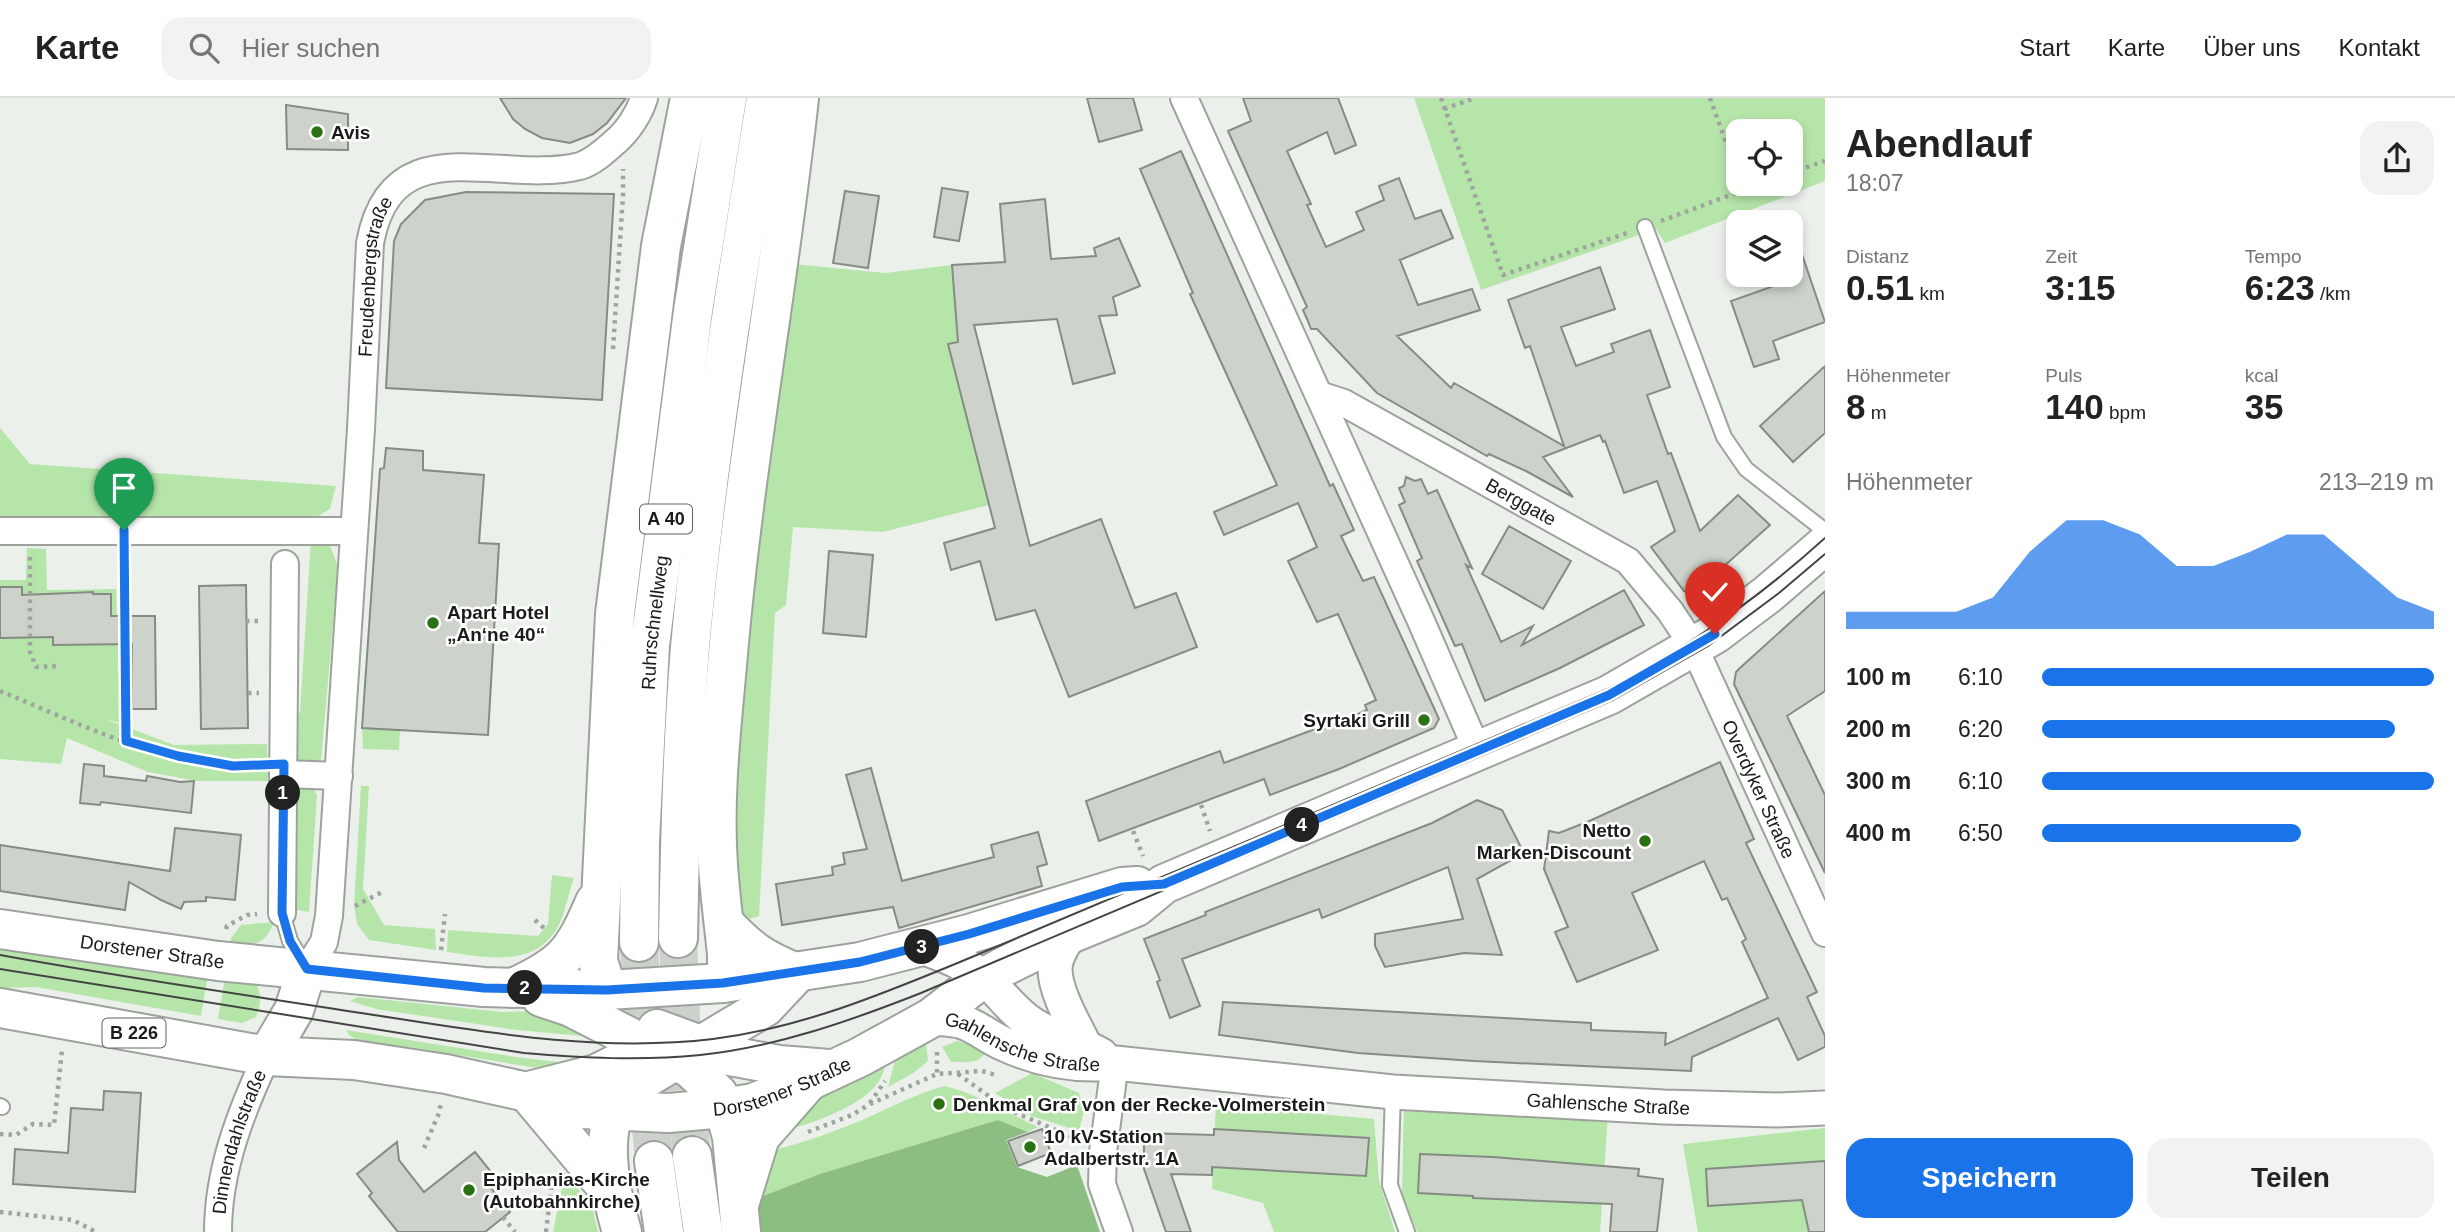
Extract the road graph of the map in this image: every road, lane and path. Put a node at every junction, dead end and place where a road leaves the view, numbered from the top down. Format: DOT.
graph roads {
  1 [pos="644,98"];
  2 [pos="690,98"];
  3 [pos="727,98"];
  4 [pos="766,98"];
  5 [pos="799,98"];
  6 [pos="1184,98"];
  7 [pos="1441,98"];
  8 [pos="1475,98"];
  9 [pos="1710,98"];
  10 [pos="1444,108"];
  11 [pos="1726,143"];
  12 [pos="1825,162"];
  13 [pos="1803,169"];
  14 [pos="1726,194"];
  15 [pos="1645,227"];
  16 [pos="1319,395"];
  17 [pos="124,530"];
  18 [pos="0,531"];
  19 [pos="30,531"];
  20 [pos="354,531"];
  21 [pos="1825,531"];
  22 [pos="1825,545"];
  23 [pos="285,564"];
  24 [pos="1694,647"];
  25 [pos="57,666"];
  26 [pos="0,691"];
  27 [pos="126,741"];
  28 [pos="1478,752"];
  29 [pos="283,769"];
  30 [pos="339,776"];
  31 [pos="1164,884"];
  32 [pos="600,891"];
  33 [pos="282,913"];
  34 [pos="725,924"];
  35 [pos="0,929"];
  36 [pos="1825,933"];
  37 [pos="1070,934"];
  38 [pos="678,938"];
  39 [pos="639,942"];
  40 [pos="922,947"];
  41 [pos="307,969"];
  42 [pos="797,973"];
  43 [pos="983,978"];
  44 [pos="723,983"];
  45 [pos="513,988"];
  46 [pos="607,990"];
  47 [pos="0,1008"];
  48 [pos="295,1010"];
  49 [pos="930,1018"];
  50 [pos="65,1021"];
  51 [pos="1085,1045"];
  52 [pos="674,1047"];
  53 [pos="267,1056"];
  54 [pos="354,1060"];
  55 [pos="1115,1063"];
  56 [pos="446,1074"];
  57 [pos="937,1074"];
  58 [pos="957,1074"];
  59 [pos="821,1075"];
  60 [pos="1393,1091"];
  61 [pos="527,1092"];
  62 [pos="870,1104"];
  63 [pos="724,1108"];
  64 [pos="1825,1108"];
  65 [pos="615,1111"];
  66 [pos="0,1134"];
  67 [pos="424,1148"];
  68 [pos="1103,1152"];
  69 [pos="692,1156"];
  70 [pos="654,1161"];
  71 [pos="554,1166"];
  72 [pos="610,1191"];
  73 [pos="0,1212"];
  74 [pos="503,1217"];
  75 [pos="740,1219"];
  76 [pos="96,1232"];
  77 [pos="218,1232"];
  78 [pos="515,1232"];
  79 [pos="546,1232"];
  80 [pos="622,1232"];
  81 [pos="664,1232"];
  82 [pos="703,1232"];
  83 [pos="1119,1232"];
  84 [pos="1407,1232"];
  1 -- 20 [label="street, Freudenbergstraße"];
  2 -- 32 [label="main road"];
  3 -- 39 [label="main road, Ruhrschnellweg / A 40"];
  4 -- 38 [label="main road, Ruhrschnellweg / A 40"];
  5 -- 34 [label="main road"];
  6 -- 16 [label="street"];
  7 -- 10 [label="path"];
  8 -- 10 [label="path"];
  9 -- 11 [label="path"];
  10 -- 15 [label="path"];
  12 -- 13 [label="path"];
  14 -- 15 [label="path"];
  15 -- 21 [label="lane"];
  16 -- 24 [label="street, Berggate"];
  16 -- 28 [label="street"];
  17 -- 19 [label="street"];
  17 -- 20 [label="street"];
  17 -- 27 [label="path"];
  18 -- 19 [label="street"];
  19 -- 25 [label="path"];
  20 -- 30 [label="street, Freudenbergstraße"];
  22 -- 24 [label="main road, Dorstener Straße / B 226"];
  23 -- 29 [label="street"];
  24 -- 28 [label="main road, Dorstener Straße / B 226"];
  24 -- 36 [label="street, Overdyker Straße"];
  26 -- 27 [label="path"];
  27 -- 29 [label="path"];
  28 -- 31 [label="main road, Dorstener Straße / B 226"];
  29 -- 30 [label="street"];
  29 -- 33 [label="street"];
  30 -- 41 [label="street, Freudenbergstraße"];
  31 -- 37 [label="main road, Dorstener Straße / B 226"];
  31 -- 40 [label="main road, Dorstener Straße / B 226"];
  32 -- 45 [label="main road"];
  32 -- 46 [label="main road"];
  33 -- 41 [label="lane"];
  34 -- 42 [label="main road"];
  34 -- 44 [label="main road"];
  35 -- 41 [label="main road, Dorstener Straße / B 226"];
  37 -- 43 [label="main road, Dorstener Straße / B 226"];
  37 -- 51 [label="street, Gahlensche Straße"];
  40 -- 42 [label="main road, Dorstener Straße / B 226"];
  40 -- 43 [label="street, Gahlensche Straße"];
  41 -- 45 [label="main road, Dorstener Straße / B 226"];
  41 -- 48 [label="main road"];
  42 -- 44 [label="main road, Dorstener Straße / B 226"];
  42 -- 52 [label="main road"];
  43 -- 49 [label="main road, Dorstener Straße / B 226"];
  43 -- 51 [label="street, Gahlensche Straße"];
  44 -- 46 [label="main road, Dorstener Straße / B 226"];
  44 -- 52 [label="main road"];
  45 -- 46 [label="main road, Dorstener Straße / B 226"];
  45 -- 52 [label="main road"];
  46 -- 52 [label="main road"];
  47 -- 50 [label="main road, Dorstener Straße / B 226"];
  48 -- 53 [label="main road"];
  48 -- 54 [label="main road"];
  49 -- 55 [label="street, Gahlensche Straße"];
  49 -- 59 [label="main road, Dorstener Straße / B 226"];
  50 -- 53 [label="main road, Dorstener Straße / B 226"];
  50 -- 66 [label="path"];
  51 -- 55 [label="street, Gahlensche Straße"];
  52 -- 59 [label="main road"];
  52 -- 61 [label="main road"];
  52 -- 63 [label="main road"];
  52 -- 65 [label="main road"];
  53 -- 54 [label="main road, Dorstener Straße / B 226"];
  53 -- 77 [label="street, Dinnendahlstraße"];
  54 -- 56 [label="main road, Dorstener Straße / B 226"];
  55 -- 60 [label="street, Gahlensche Straße"];
  55 -- 68 [label="street"];
  56 -- 61 [label="main road, Dorstener Straße / B 226"];
  56 -- 67 [label="path"];
  57 -- 62 [label="path"];
  58 -- 68 [label="path"];
  59 -- 63 [label="main road, Dorstener Straße / B 226"];
  59 -- 75 [label="main road"];
  60 -- 64 [label="street, Gahlensche Straße"];
  60 -- 84 [label="lane"];
  61 -- 65 [label="main road, Dorstener Straße / B 226"];
  61 -- 72 [label="main road"];
  63 -- 65 [label="main road, Dorstener Straße / B 226"];
  63 -- 75 [label="main road"];
  65 -- 72 [label="main road"];
  68 -- 83 [label="street"];
  69 -- 82 [label="main road"];
  70 -- 81 [label="main road"];
  71 -- 79 [label="path"];
  72 -- 80 [label="main road"];
  73 -- 76 [label="path"];
  74 -- 78 [label="path"];
}
